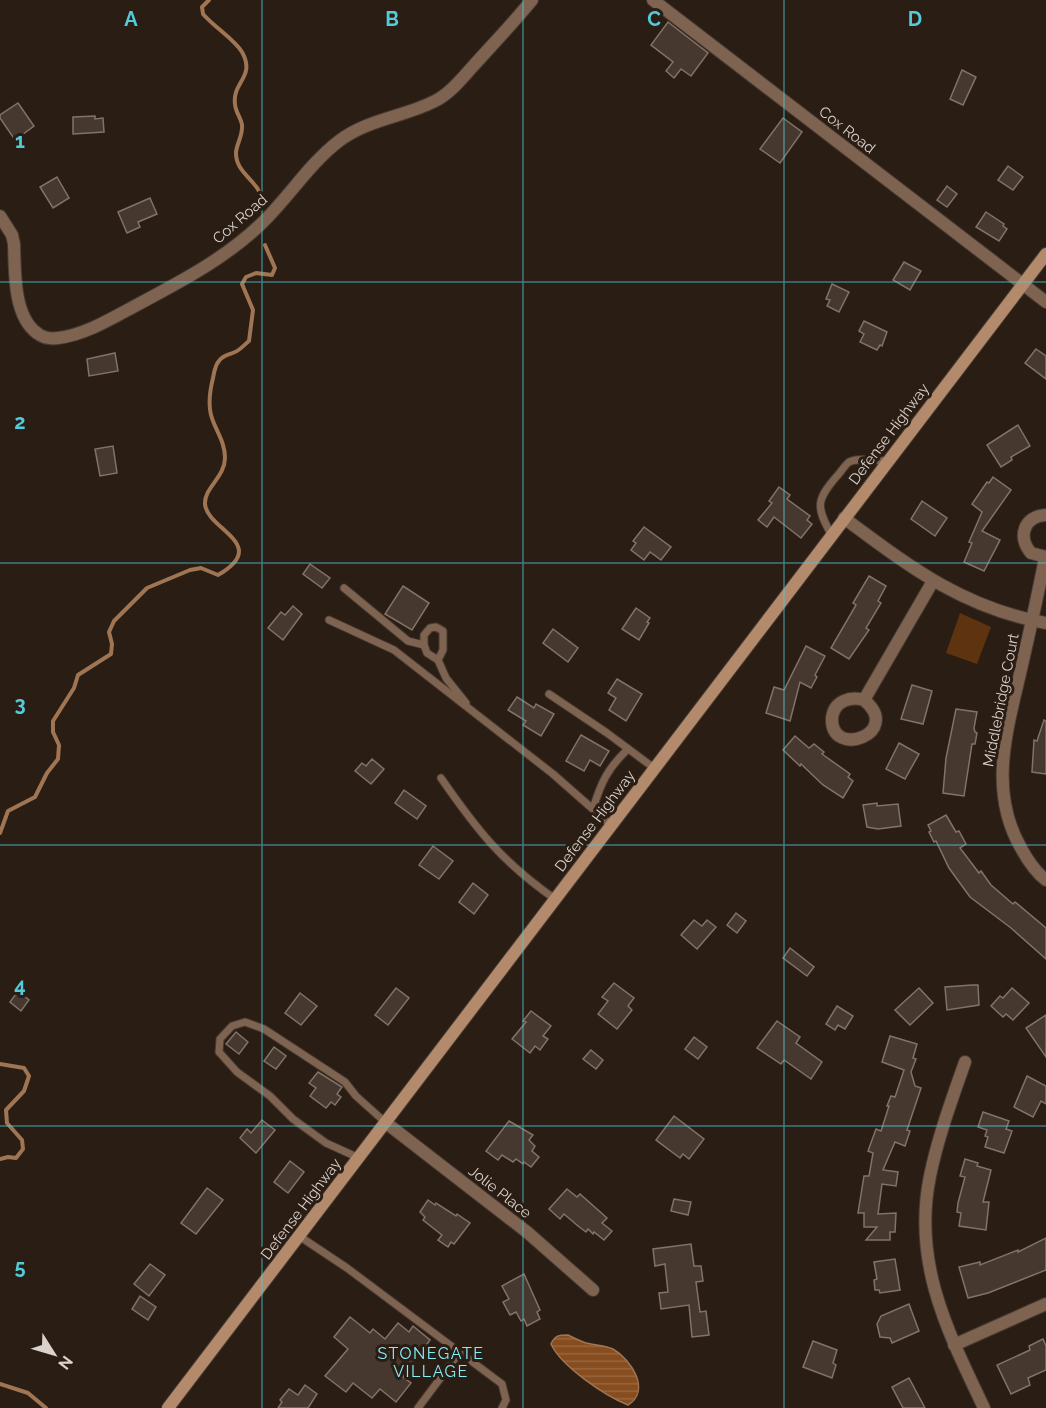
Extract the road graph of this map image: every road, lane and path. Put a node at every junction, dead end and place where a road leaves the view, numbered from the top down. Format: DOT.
graph roads {
  1 [pos="532,0"];
  2 [pos="654,0"];
  3 [pos="0,216"];
  4 [pos="1046,254"];
  5 [pos="1023,284"];
  6 [pos="1046,302"];
  7 [pos="887,461"];
  8 [pos="1046,515"];
  9 [pos="844,518"];
  10 [pos="831,534"];
  11 [pos="1045,557"];
  12 [pos="933,581"];
  13 [pos="344,588"];
  14 [pos="329,620"];
  15 [pos="1032,620"];
  16 [pos="1046,623"];
  17 [pos="424,645"];
  18 [pos="438,660"];
  19 [pos="549,694"];
  20 [pos="864,700"];
  21 [pos="471,710"];
  22 [pos="628,749"];
  23 [pos="654,768"];
  24 [pos="441,778"];
  25 [pos="593,809"];
  26 [pos="611,825"];
  27 [pos="1046,880"];
  28 [pos="555,899"];
  29 [pos="965,1062"];
  30 [pos="385,1122"];
  31 [pos="359,1158"];
  32 [pos="299,1236"];
  33 [pos="593,1290"];
  34 [pos="1046,1304"];
  35 [pos="954,1345"];
  36 [pos="460,1352"];
  37 [pos="168,1408"];
  38 [pos="418,1408"];
  39 [pos="502,1408"];
  40 [pos="984,1408"];
  1 -- 3 [label="street, Cox Road"];
  2 -- 5 [label="street, Cox Road"];
  4 -- 5 [label="main road, Defense Highway"];
  5 -- 6 [label="street, Cox Road"];
  5 -- 7 [label="main road, Defense Highway"];
  7 -- 9 [label="main road, Defense Highway"];
  7 -- 10 [label="lane"];
  8 -- 11 [label="street"];
  9 -- 10 [label="main road, Defense Highway"];
  9 -- 12 [label="street"];
  10 -- 23 [label="main road, Defense Highway"];
  11 -- 15 [label="street, Middlebridge Court"];
  12 -- 15 [label="street"];
  12 -- 20 [label="street"];
  13 -- 17 [label="lane"];
  14 -- 21 [label="lane"];
  15 -- 16 [label="street"];
  15 -- 27 [label="street, Middlebridge Court"];
  17 -- 18 [label="lane"];
  17 -- 18 [label="lane"];
  18 -- 21 [label="lane"];
  19 -- 22 [label="lane"];
  21 -- 25 [label="lane"];
  22 -- 23 [label="lane"];
  22 -- 25 [label="lane"];
  23 -- 26 [label="main road, Defense Highway"];
  24 -- 28 [label="lane"];
  25 -- 26 [label="lane"];
  26 -- 28 [label="main road, Defense Highway"];
  28 -- 30 [label="main road, Defense Highway"];
  29 -- 35 [label="street"];
  30 -- 31 [label="main road, Defense Highway"];
  30 -- 31 [label="lane"];
  30 -- 33 [label="street, Jolie Place"];
  31 -- 32 [label="main road, Defense Highway"];
  32 -- 36 [label="lane"];
  32 -- 37 [label="main road, Defense Highway"];
  34 -- 35 [label="street"];
  35 -- 40 [label="street"];
  36 -- 38 [label="lane"];
  36 -- 39 [label="lane"];
}
